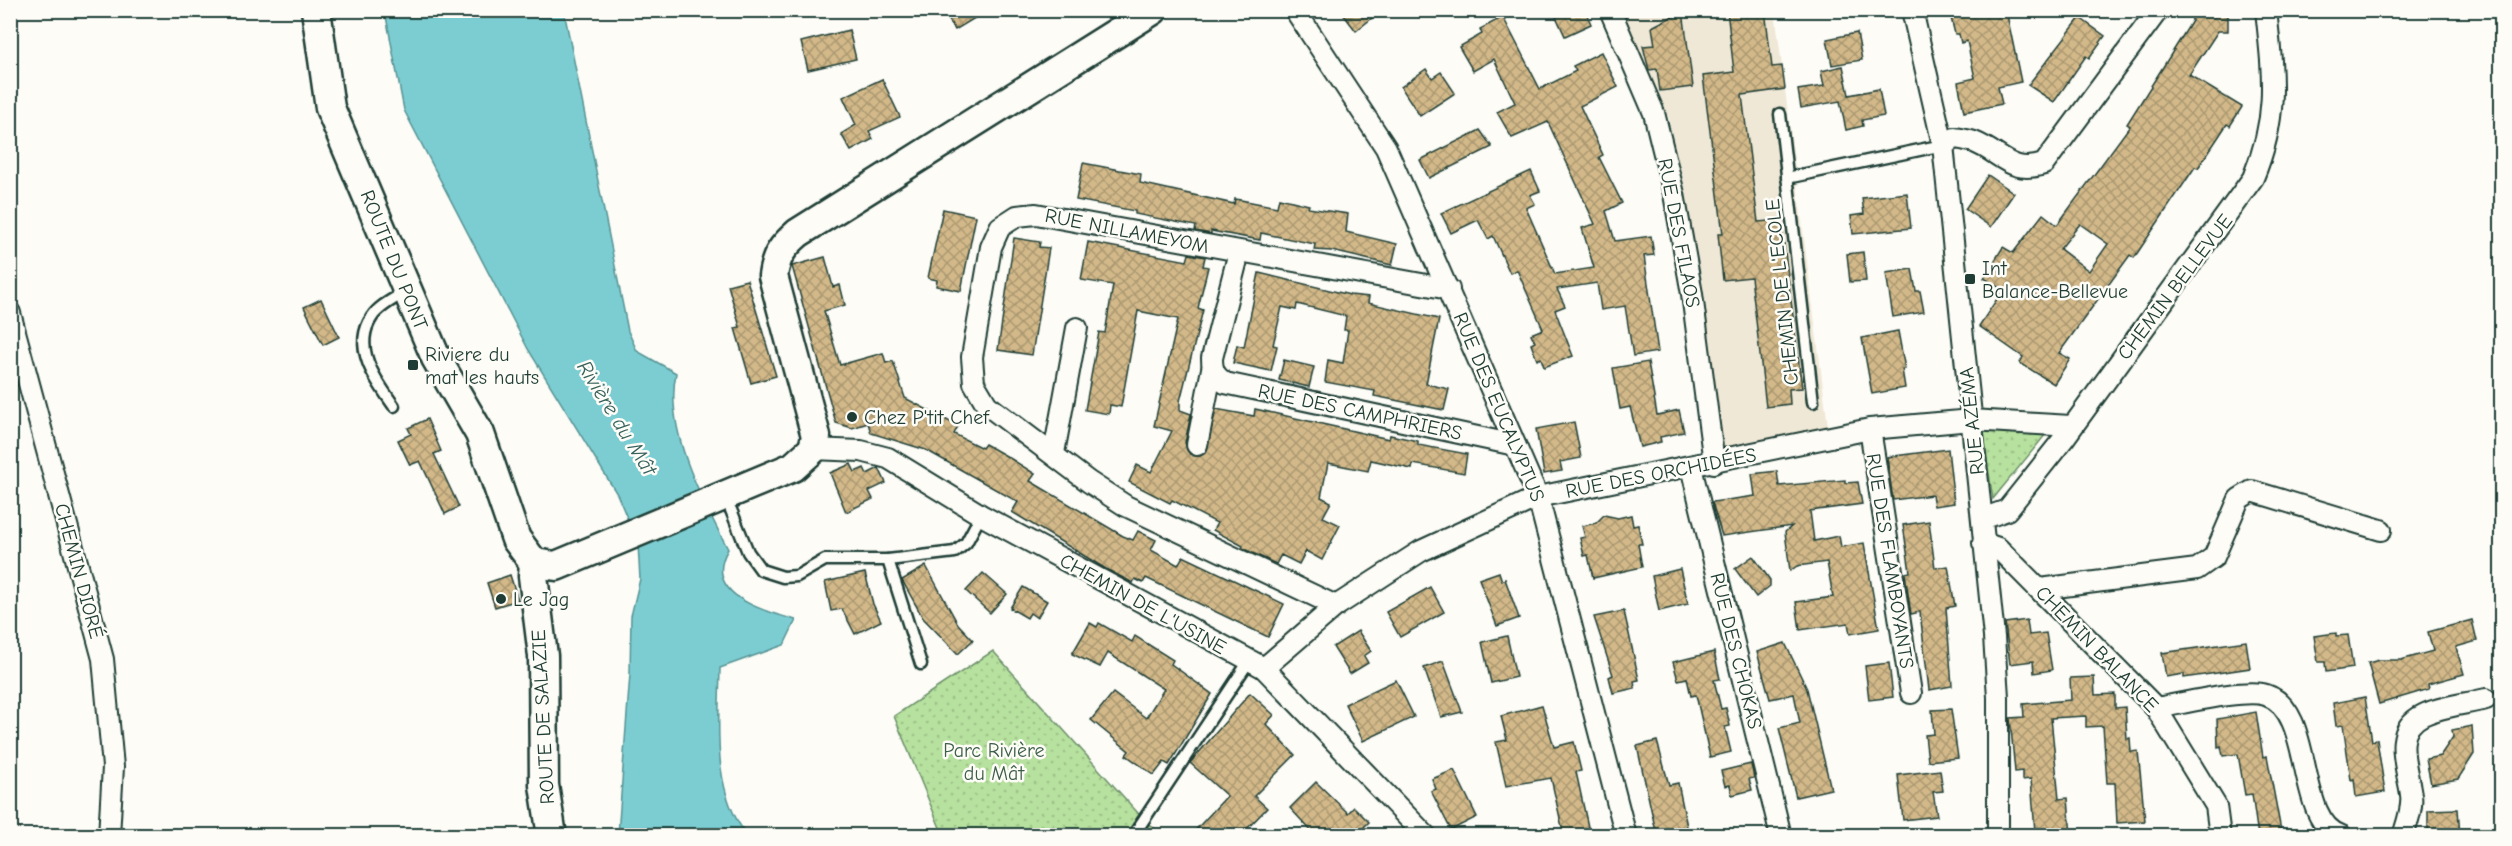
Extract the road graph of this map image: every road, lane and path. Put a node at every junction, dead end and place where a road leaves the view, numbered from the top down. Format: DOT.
graph roads {
  1 [pos="316,10"];
  2 [pos="1153,10"];
  3 [pos="1295,10"];
  4 [pos="1611,10"];
  5 [pos="1912,10"];
  6 [pos="2158,10"];
  7 [pos="2266,10"];
  8 [pos="1780,114"];
  9 [pos="1943,145"];
  10 [pos="1787,178"];
  11 [pos="1239,252"];
  12 [pos="1449,289"];
  13 [pos="405,291"];
  14 [pos="10,313"];
  15 [pos="1077,328"];
  16 [pos="1212,369"];
  17 [pos="1813,402"];
  18 [pos="394,406"];
  19 [pos="1972,420"];
  20 [pos="2071,426"];
  21 [pos="1870,429"];
  22 [pos="1197,445"];
  23 [pos="1515,445"];
  24 [pos="813,449"];
  25 [pos="1054,453"];
  26 [pos="1714,463"];
  27 [pos="1691,467"];
  28 [pos="1538,497"];
  29 [pos="731,510"];
  30 [pos="981,515"];
  31 [pos="1982,519"];
  32 [pos="2381,530"];
  33 [pos="1983,543"];
  34 [pos="888,561"];
  35 [pos="545,564"];
  36 [pos="2040,589"];
  37 [pos="1336,606"];
  38 [pos="921,664"];
  39 [pos="1256,664"];
  40 [pos="1911,693"];
  41 [pos="2486,699"];
  42 [pos="2156,708"];
  43 [pos="109,836"];
  44 [pos="552,836"];
  45 [pos="1133,836"];
  46 [pos="1425,836"];
  47 [pos="1626,836"];
  48 [pos="1781,836"];
  49 [pos="1998,836"];
  50 [pos="2220,836"];
  51 [pos="2343,836"];
  52 [pos="2403,836"];
  1 -- 13 [label="main road, ROUTE DU PONT"];
  2 -- 24 [label="main road"];
  3 -- 12 [label="street, RUE DES EUCALYPTUS"];
  4 -- 26 [label="street, RUE DES FILAOS"];
  5 -- 9 [label="street, RUE AZÉMA"];
  6 -- 9 [label="street"];
  7 -- 20 [label="street, CHEMIN BELLEVUE"];
  8 -- 10 [label="lane, CHEMIN DE L'ECOLE"];
  9 -- 10 [label="lane, CHEMIN DE L'ECOLE"];
  9 -- 19 [label="street, RUE AZÉMA"];
  10 -- 17 [label="lane, CHEMIN DE L'ECOLE"];
  11 -- 12 [label="street, RUE NILLAMEYOM"];
  11 -- 16 [label="street"];
  11 -- 25 [label="street, RUE NILLAMEYOM"];
  12 -- 23 [label="street, RUE DES EUCALYPTUS"];
  13 -- 18 [label="lane"];
  13 -- 35 [label="main road, ROUTE DU PONT"];
  14 -- 43 [label="street, CHEMIN DIORÉ"];
  15 -- 25 [label="street"];
  16 -- 22 [label="street"];
  16 -- 23 [label="street, RUE DES CAMPHRIERS"];
  19 -- 20 [label="street, RUE DES ORCHIDÉES"];
  19 -- 21 [label="street, RUE DES ORCHIDÉES"];
  19 -- 31 [label="street, RUE AZÉMA"];
  20 -- 31 [label="street, CHEMIN BELLEVUE"];
  21 -- 26 [label="street, RUE DES ORCHIDÉES"];
  21 -- 40 [label="street, RUE DES FLAMBOYANTS"];
  23 -- 28 [label="street, RUE DES EUCALYPTUS"];
  24 -- 30 [label="street, CHEMIN DE L'USINE"];
  24 -- 35 [label="main road"];
  25 -- 37 [label="street, RUE NILLAMEYOM"];
  26 -- 27 [label="street, RUE DES ORCHIDÉES"];
  27 -- 28 [label="street, RUE DES ORCHIDÉES"];
  27 -- 48 [label="street, RUE DES CHOKAS"];
  28 -- 37 [label="street, RUE DES ORCHIDÉES"];
  28 -- 47 [label="street, RUE DES EUCALYPTUS"];
  29 -- 34 [label="lane"];
  30 -- 34 [label="lane"];
  30 -- 39 [label="street, CHEMIN DE L'USINE"];
  31 -- 33 [label="street, RUE AZÉMA"];
  32 -- 36 [label="street"];
  33 -- 36 [label="street, CHEMIN BALANCE"];
  33 -- 49 [label="street, RUE AZÉMA"];
  34 -- 38 [label="lane"];
  35 -- 44 [label="main road, ROUTE DE SALAZIE"];
  36 -- 42 [label="street, CHEMIN BALANCE"];
  37 -- 39 [label="street, RUE DES ORCHIDÉES"];
  39 -- 45 [label="lane"];
  39 -- 46 [label="street, CHEMIN DE L'USINE"];
  41 -- 52 [label="street"];
  42 -- 50 [label="street, CHEMIN BALANCE"];
  42 -- 51 [label="street"];
}
